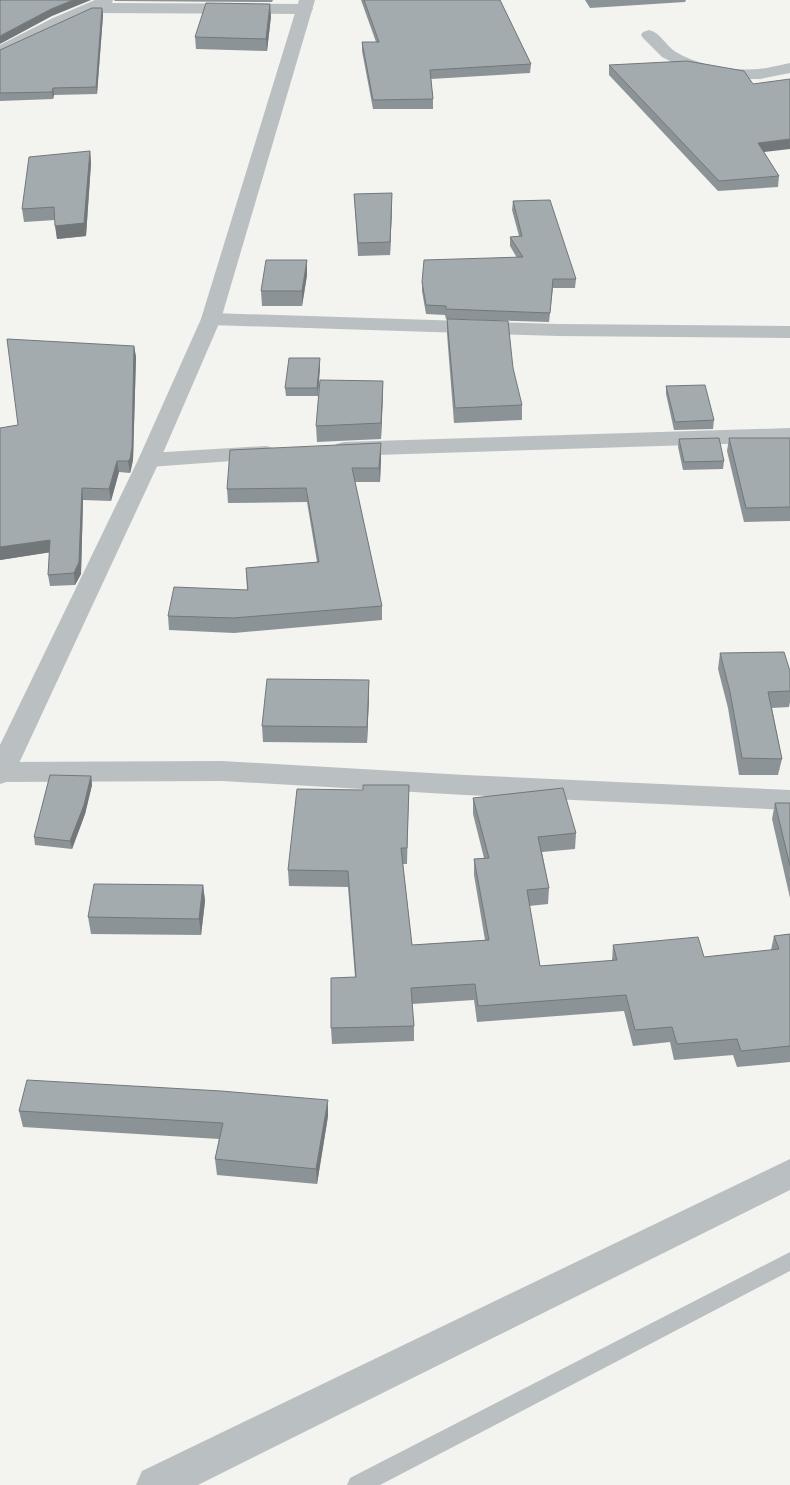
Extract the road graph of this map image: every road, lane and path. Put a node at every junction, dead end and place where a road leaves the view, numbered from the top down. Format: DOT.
graph roads {
  1 [pos="107,0"];
  2 [pos="306,4"];
  3 [pos="88,8"];
  4 [pos="649,35"];
  5 [pos="0,51"];
  6 [pos="790,68"];
  7 [pos="211,319"];
  8 [pos="790,332"];
  9 [pos="790,435"];
  10 [pos="322,450"];
  11 [pos="283,452"];
  12 [pos="149,460"];
  13 [pos="0,772"];
  14 [pos="790,800"];
  15 [pos="790,1174"];
  16 [pos="790,1261"];
  17 [pos="156,1485"];
  18 [pos="358,1485"];
  1 -- 3 [label="street"];
  2 -- 3 [label="street"];
  2 -- 7 [label="street"];
  3 -- 5 [label="street"];
  4 -- 6 [label="street"];
  7 -- 8 [label="street"];
  7 -- 12 [label="street"];
  9 -- 10 [label="street"];
  11 -- 12 [label="street"];
  12 -- 13 [label="street"];
  13 -- 14 [label="street"];
  15 -- 17 [label="street"];
  16 -- 18 [label="lane"];
}
